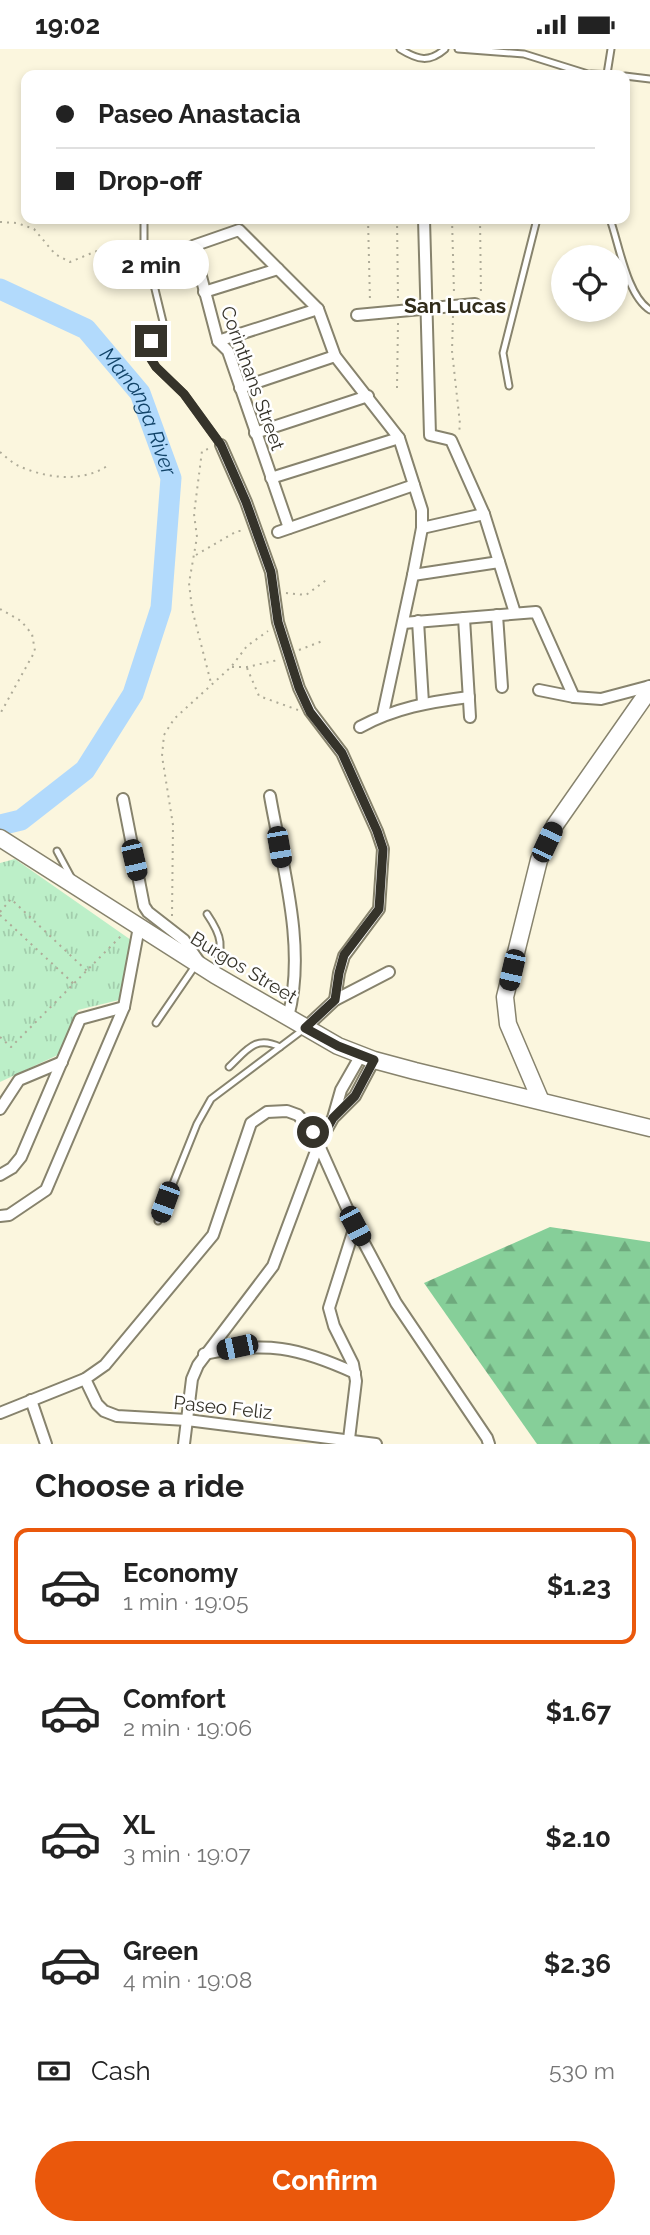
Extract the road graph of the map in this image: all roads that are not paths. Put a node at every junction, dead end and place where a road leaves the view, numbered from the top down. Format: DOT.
graph roads {
  1 [pos="400,49"];
  2 [pos="445,49"];
  3 [pos="458,49"];
  4 [pos="611,49"];
  5 [pos="578,70"];
  6 [pos="608,70"];
  7 [pos="630,77"];
  8 [pos="650,79"];
  9 [pos="144,224"];
  10 [pos="424,224"];
  11 [pos="536,224"];
  12 [pos="612,224"];
  13 [pos="278,269"];
  14 [pos="204,292"];
  15 [pos="475,304"];
  16 [pos="425,307"];
  17 [pos="318,309"];
  18 [pos="650,310"];
  19 [pos="357,315"];
  20 [pos="218,341"];
  21 [pos="335,356"];
  22 [pos="509,386"];
  23 [pos="240,388"];
  24 [pos="368,397"];
  25 [pos="256,433"];
  26 [pos="399,438"];
  27 [pos="221,445"];
  28 [pos="271,478"];
  29 [pos="414,485"];
  30 [pos="484,514"];
  31 [pos="289,528"];
  32 [pos="422,528"];
  33 [pos="278,532"];
  34 [pos="499,562"];
  35 [pos="414,575"];
  36 [pos="515,613"];
  37 [pos="497,615"];
  38 [pos="464,618"];
  39 [pos="418,621"];
  40 [pos="403,623"];
  41 [pos="502,687"];
  42 [pos="650,688"];
  43 [pos="539,689"];
  44 [pos="469,697"];
  45 [pos="575,697"];
  46 [pos="423,703"];
  47 [pos="383,714"];
  48 [pos="470,717"];
  49 [pos="360,727"];
  50 [pos="270,796"];
  51 [pos="123,799"];
  52 [pos="0,838"];
  53 [pos="57,851"];
  54 [pos="78,889"];
  55 [pos="207,914"];
  56 [pos="139,927"];
  57 [pos="204,968"];
  58 [pos="389,972"];
  59 [pos="335,1000"];
  60 [pos="124,1006"];
  61 [pos="288,1017"];
  62 [pos="156,1023"];
  63 [pos="305,1028"];
  64 [pos="280,1047"];
  65 [pos="367,1057"];
  66 [pos="62,1062"];
  67 [pos="229,1067"];
  68 [pos="540,1099"];
  69 [pos="0,1109"];
  70 [pos="650,1128"];
  71 [pos="319,1143"];
  72 [pos="0,1175"];
  73 [pos="0,1216"];
  74 [pos="158,1221"];
  75 [pos="355,1226"];
  76 [pos="204,1354"];
  77 [pos="355,1373"];
  78 [pos="85,1379"];
  79 [pos="31,1400"];
  80 [pos="0,1413"];
  81 [pos="187,1420"];
  82 [pos="349,1439"];
  83 [pos="46,1444"];
  84 [pos="184,1444"];
  85 [pos="376,1444"];
  86 [pos="489,1444"];
  1 -- 2 [label="lane"];
  3 -- 5 [label="lane"];
  4 -- 6 [label="lane"];
  7 -- 8 [label="lane"];
  9 -- 27 [label="lane"];
  10 -- 16 [label="street"];
  11 -- 22 [label="lane"];
  12 -- 18 [label="lane"];
  13 -- 14 [label="street"];
  13 -- 14 [label="street, Corinthans Street"];
  13 -- 17 [label="street"];
  14 -- 20 [label="street, Corinthans Street"];
  15 -- 16 [label="street"];
  16 -- 19 [label="street"];
  16 -- 30 [label="street"];
  17 -- 20 [label="street"];
  17 -- 21 [label="street"];
  20 -- 23 [label="street, Corinthans Street"];
  21 -- 23 [label="street"];
  21 -- 24 [label="street"];
  23 -- 25 [label="street, Corinthans Street"];
  24 -- 25 [label="street"];
  24 -- 26 [label="street"];
  25 -- 28 [label="street, Corinthans Street"];
  26 -- 28 [label="street"];
  26 -- 29 [label="street"];
  27 -- 59 [label="street"];
  28 -- 31 [label="street, Corinthans Street"];
  29 -- 31 [label="street"];
  29 -- 32 [label="street"];
  30 -- 32 [label="street"];
  30 -- 34 [label="street"];
  31 -- 33 [label="street"];
  32 -- 35 [label="street"];
  34 -- 35 [label="street"];
  34 -- 36 [label="street"];
  35 -- 40 [label="street"];
  36 -- 37 [label="street"];
  36 -- 45 [label="street"];
  37 -- 38 [label="street"];
  37 -- 41 [label="street"];
  38 -- 39 [label="street"];
  38 -- 44 [label="street"];
  39 -- 40 [label="street"];
  39 -- 46 [label="street"];
  40 -- 47 [label="street"];
  42 -- 45 [label="street"];
  42 -- 68 [label="street"];
  43 -- 45 [label="street"];
  44 -- 46 [label="street"];
  44 -- 48 [label="street"];
  46 -- 47 [label="street"];
  47 -- 49 [label="street"];
  50 -- 61 [label="street"];
  51 -- 57 [label="street"];
  52 -- 54 [label="street, Burgos Street"];
  53 -- 54 [label="lane"];
  54 -- 56 [label="street, Burgos Street"];
  55 -- 57 [label="lane"];
  56 -- 57 [label="street, Burgos Street"];
  56 -- 60 [label="street"];
  57 -- 61 [label="street, Burgos Street"];
  57 -- 62 [label="lane"];
  58 -- 59 [label="street"];
  59 -- 63 [label="street"];
  60 -- 66 [label="street"];
  60 -- 73 [label="street"];
  61 -- 63 [label="street, Burgos Street"];
  63 -- 64 [label="lane"];
  63 -- 65 [label="street, Burgos Street"];
  64 -- 67 [label="lane"];
  64 -- 74 [label="lane"];
  65 -- 68 [label="street, Burgos Street"];
  65 -- 71 [label="street"];
  66 -- 69 [label="street"];
  66 -- 72 [label="street"];
  68 -- 70 [label="street, Burgos Street"];
  71 -- 75 [label="street"];
  71 -- 76 [label="street"];
  71 -- 78 [label="street"];
  75 -- 77 [label="street"];
  75 -- 86 [label="street"];
  76 -- 77 [label="street"];
  76 -- 81 [label="street"];
  77 -- 82 [label="street"];
  78 -- 79 [label="street"];
  78 -- 81 [label="street, Paseo Feliz"];
  79 -- 80 [label="street"];
  79 -- 83 [label="street"];
  81 -- 82 [label="street, Paseo Feliz"];
  81 -- 84 [label="street"];
  82 -- 85 [label="street, Paseo Feliz"];
}
